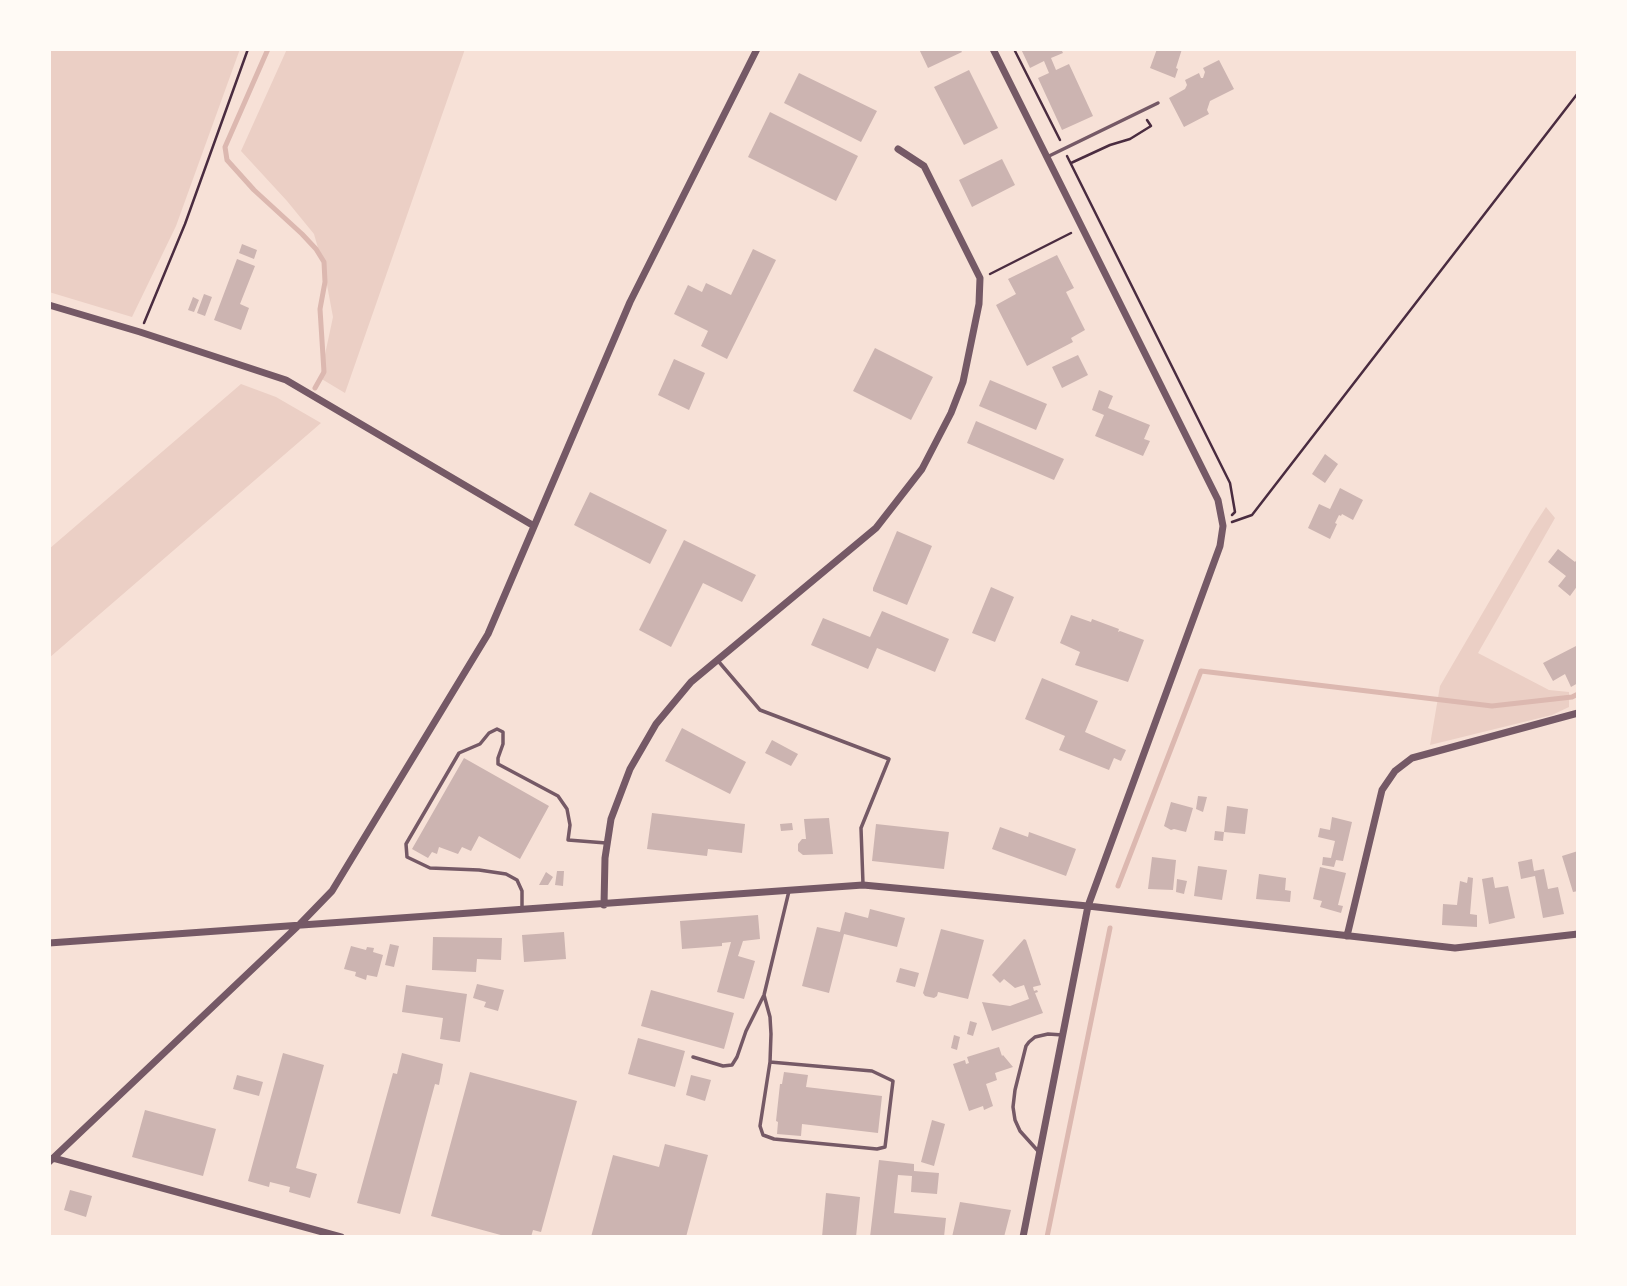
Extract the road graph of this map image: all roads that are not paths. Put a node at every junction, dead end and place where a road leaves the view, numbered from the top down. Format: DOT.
graph roads {
  1 [pos="757,49"];
  2 [pos="993,49"];
  3 [pos="1158,103"];
  4 [pos="898,149"];
  5 [pos="1047,157"];
  6 [pos="49,305"];
  7 [pos="534,526"];
  8 [pos="717,660"];
  9 [pos="1578,713"];
  10 [pos="607,843"];
  11 [pos="863,886"];
  12 [pos="789,891"];
  13 [pos="604,905"];
  14 [pos="1088,906"];
  15 [pos="522,910"];
  16 [pos="300,924"];
  17 [pos="1578,934"];
  18 [pos="1347,936"];
  19 [pos="49,943"];
  20 [pos="764,995"];
  21 [pos="1063,1035"];
  22 [pos="693,1057"];
  23 [pos="770,1062"];
  24 [pos="1040,1153"];
  25 [pos="51,1160"];
  26 [pos="341,1237"];
  27 [pos="1023,1237"];
  1 -- 7 [label="street"];
  2 -- 5 [label="street"];
  3 -- 5 [label="lane"];
  4 -- 8 [label="street"];
  5 -- 14 [label="street"];
  6 -- 7 [label="street"];
  7 -- 16 [label="street"];
  8 -- 10 [label="street"];
  8 -- 11 [label="lane"];
  9 -- 18 [label="street"];
  10 -- 13 [label="street"];
  10 -- 15 [label="lane"];
  11 -- 12 [label="street"];
  11 -- 14 [label="street"];
  12 -- 13 [label="street"];
  12 -- 20 [label="lane"];
  13 -- 15 [label="street"];
  14 -- 18 [label="street"];
  14 -- 21 [label="street"];
  15 -- 16 [label="street"];
  16 -- 19 [label="street"];
  16 -- 25 [label="street"];
  17 -- 18 [label="street"];
  20 -- 22 [label="lane"];
  20 -- 23 [label="lane"];
  21 -- 24 [label="street"];
  21 -- 24 [label="lane"];
  23 -- 23 [label="lane"];
  24 -- 27 [label="street"];
  25 -- 26 [label="street"];
}
